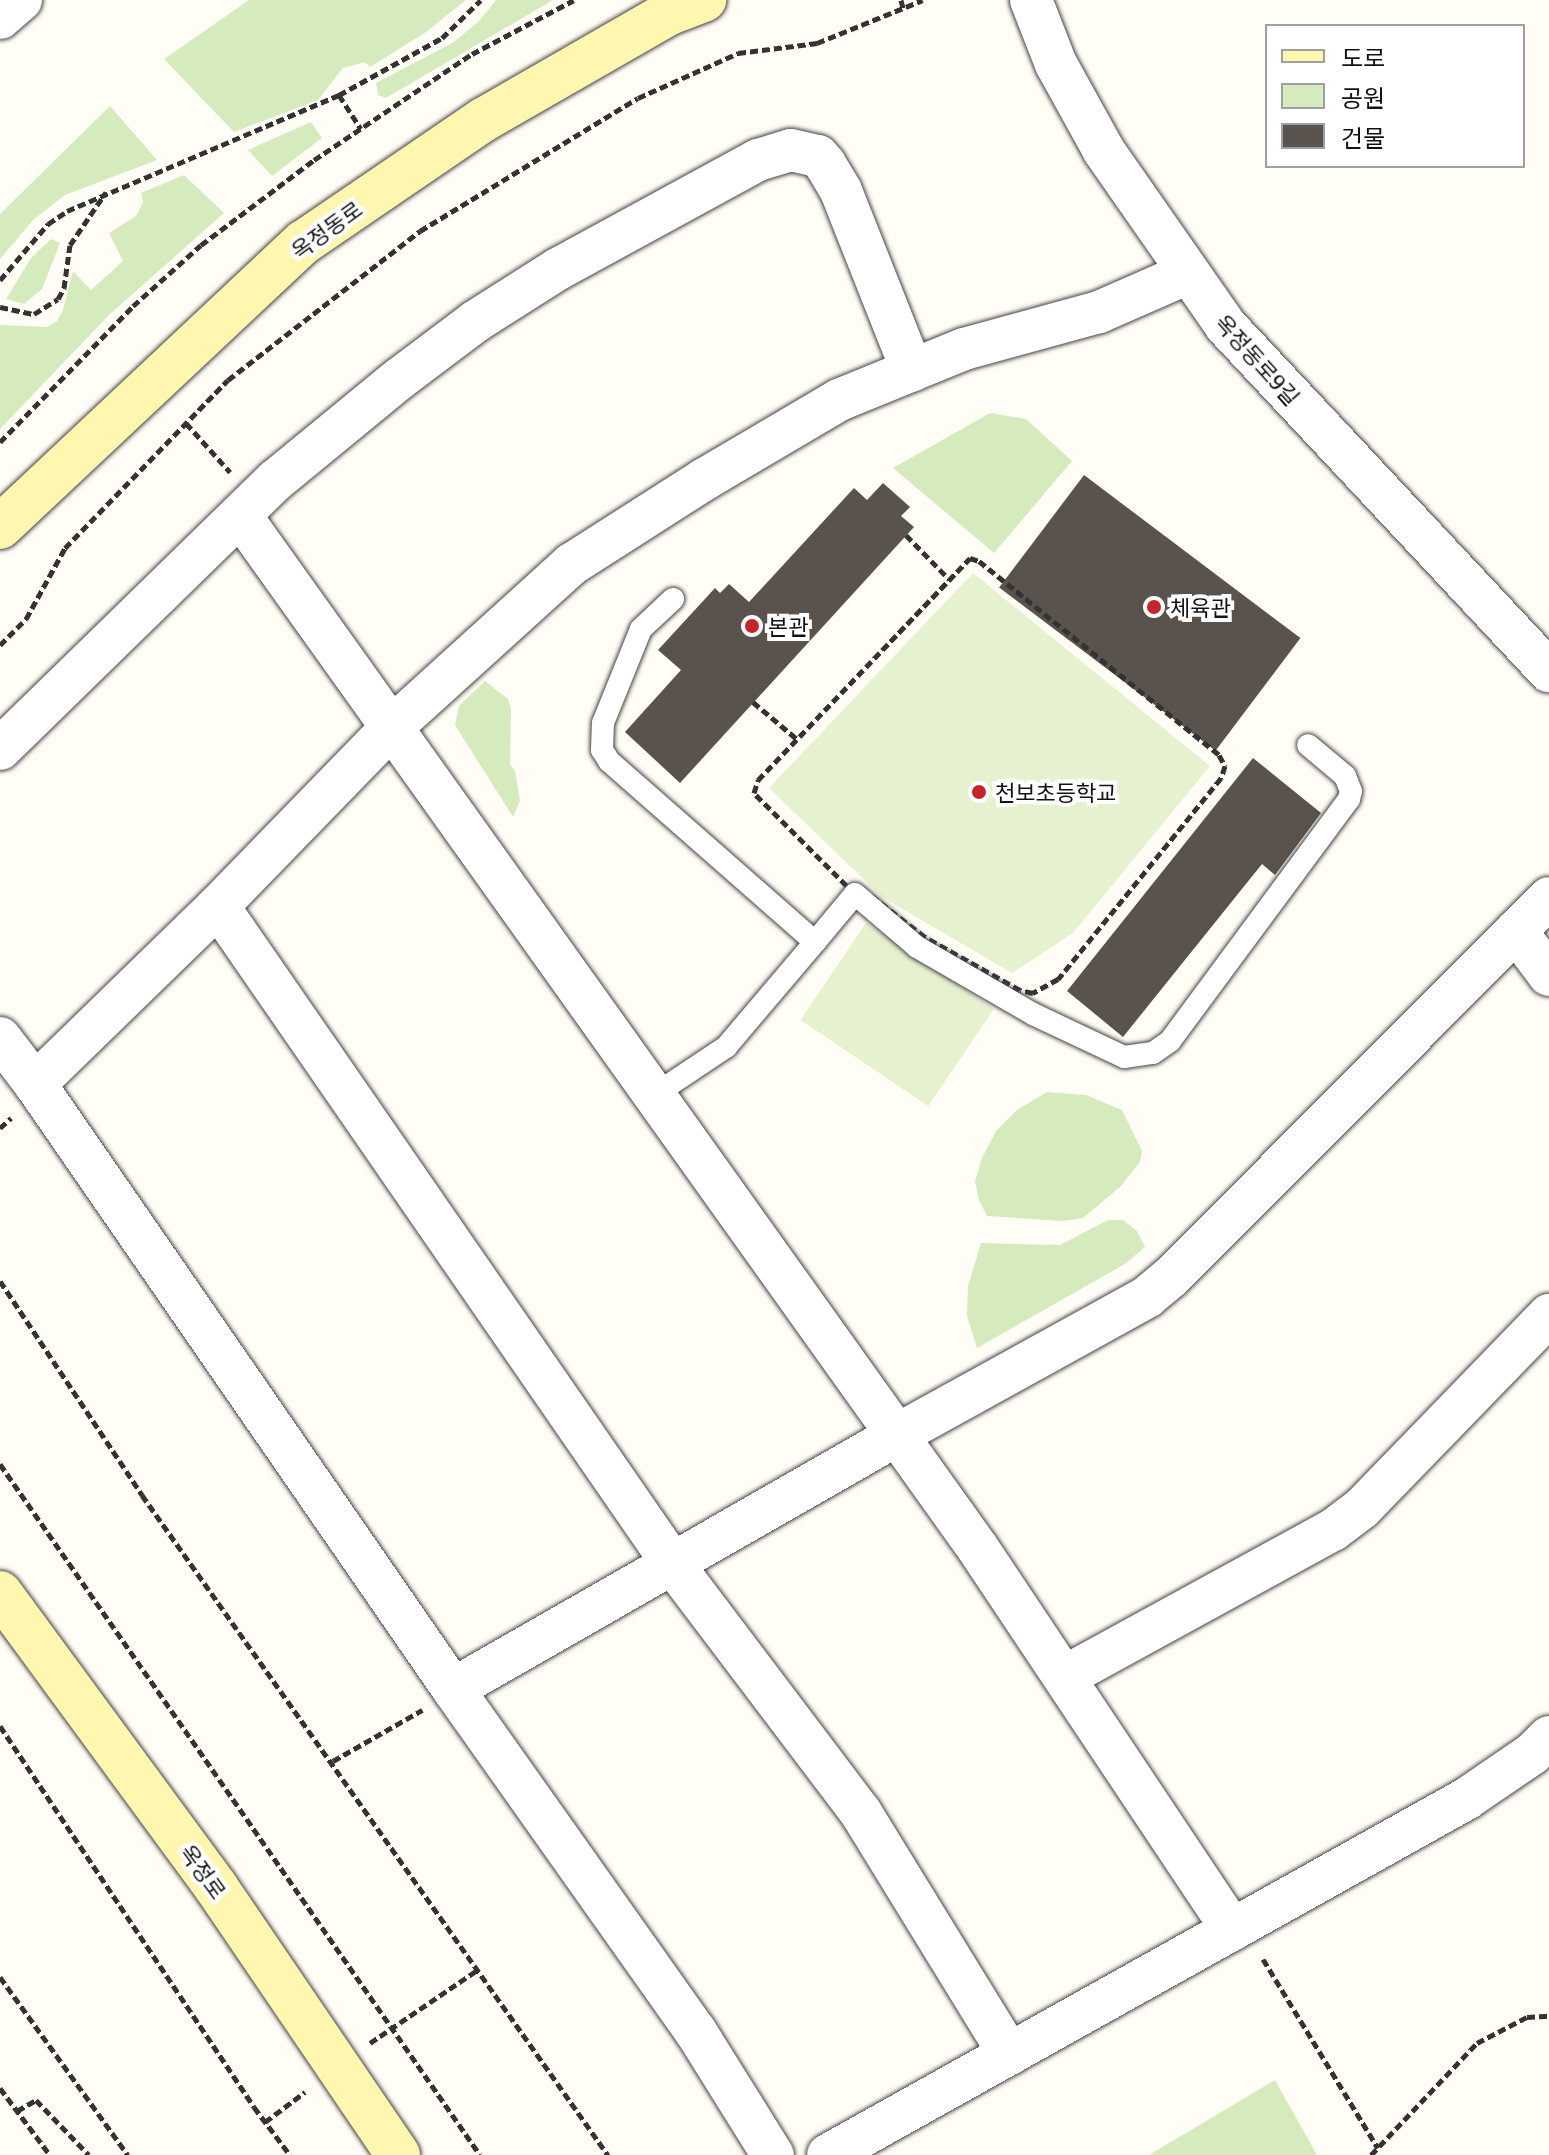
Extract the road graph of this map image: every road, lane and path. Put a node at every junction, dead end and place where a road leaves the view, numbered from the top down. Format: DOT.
graph roads {
  1 [pos="21,0"];
  2 [pos="481,0"];
  3 [pos="574,0"];
  4 [pos="704,0"];
  5 [pos="901,0"];
  6 [pos="923,0"];
  7 [pos="1031,0"];
  8 [pos="903,8"];
  9 [pos="0,18"];
  10 [pos="339,95"];
  11 [pos="361,129"];
  12 [pos="107,191"];
  13 [pos="1186,274"];
  14 [pos="0,280"];
  15 [pos="0,307"];
  16 [pos="912,370"];
  17 [pos="186,423"];
  18 [pos="0,442"];
  19 [pos="239,498"];
  20 [pos="0,527"];
  21 [pos="906,535"];
  22 [pos="949,579"];
  23 [pos="673,599"];
  24 [pos="0,645"];
  25 [pos="1549,671"];
  26 [pos="753,702"];
  27 [pos="392,727"];
  28 [pos="797,739"];
  29 [pos="1308,745"];
  30 [pos="0,749"];
  31 [pos="855,894"];
  32 [pos="1549,898"];
  33 [pos="218,906"];
  34 [pos="1516,931"];
  35 [pos="815,942"];
  36 [pos="1549,975"];
  37 [pos="0,1038"];
  38 [pos="35,1084"];
  39 [pos="654,1095"];
  40 [pos="0,1281"];
  41 [pos="1549,1315"];
  42 [pos="897,1435"];
  43 [pos="0,1464"];
  44 [pos="672,1563"];
  45 [pos="0,1593"];
  46 [pos="1064,1677"];
  47 [pos="453,1689"];
  48 [pos="0,1726"];
  49 [pos="1549,1737"];
  50 [pos="1244,1938"];
  51 [pos="479,1969"];
  52 [pos="0,1977"];
  53 [pos="1549,2016"];
  54 [pos="393,2025"];
  55 [pos="1009,2054"];
  56 [pos="0,2088"];
  57 [pos="17,2111"];
  58 [pos="1378,2148"];
  59 [pos="50,2155"];
  60 [pos="89,2155"];
  61 [pos="128,2155"];
  62 [pos="290,2155"];
  63 [pos="398,2155"];
  64 [pos="480,2155"];
  65 [pos="608,2155"];
  66 [pos="773,2155"];
  67 [pos="828,2155"];
  68 [pos="1371,2155"];
  1 -- 9 [label="street"];
  2 -- 10 [label="path"];
  3 -- 11 [label="path"];
  4 -- 20 [label="street, 옥정동로"];
  5 -- 8 [label="path"];
  6 -- 8 [label="path"];
  7 -- 13 [label="street, 옥정동로9길"];
  8 -- 17 [label="path"];
  10 -- 11 [label="path"];
  10 -- 12 [label="path"];
  11 -- 18 [label="path"];
  12 -- 14 [label="path"];
  12 -- 15 [label="path"];
  13 -- 16 [label="street"];
  13 -- 25 [label="street, 옥정동로9길"];
  16 -- 19 [label="street"];
  16 -- 27 [label="street"];
  17 -- 19 [label="path"];
  17 -- 24 [label="path"];
  19 -- 27 [label="street"];
  19 -- 30 [label="street"];
  21 -- 22 [label="path"];
  22 -- 28 [label="path"];
  22 -- 31 [label="path"];
  23 -- 35 [label="lane"];
  26 -- 28 [label="path"];
  27 -- 33 [label="street"];
  27 -- 39 [label="street"];
  28 -- 31 [label="path"];
  29 -- 31 [label="lane"];
  31 -- 35 [label="lane"];
  32 -- 34 [label="street"];
  33 -- 38 [label="street"];
  33 -- 44 [label="street"];
  34 -- 36 [label="street"];
  34 -- 42 [label="street"];
  35 -- 39 [label="lane"];
  37 -- 38 [label="street"];
  38 -- 47 [label="street"];
  39 -- 42 [label="street"];
  40 -- 51 [label="path"];
  41 -- 46 [label="street"];
  42 -- 44 [label="street"];
  42 -- 46 [label="street"];
  43 -- 54 [label="path"];
  44 -- 47 [label="street"];
  44 -- 55 [label="street"];
  45 -- 63 [label="street, 옥정로"];
  46 -- 50 [label="street"];
  47 -- 66 [label="street"];
  48 -- 62 [label="path"];
  49 -- 50 [label="street"];
  50 -- 55 [label="street"];
  50 -- 58 [label="path"];
  51 -- 54 [label="path"];
  51 -- 65 [label="path"];
  52 -- 61 [label="path"];
  53 -- 58 [label="path"];
  54 -- 64 [label="path"];
  55 -- 67 [label="street"];
  56 -- 57 [label="path"];
  57 -- 59 [label="path"];
  57 -- 60 [label="path"];
  58 -- 68 [label="path"];
}
